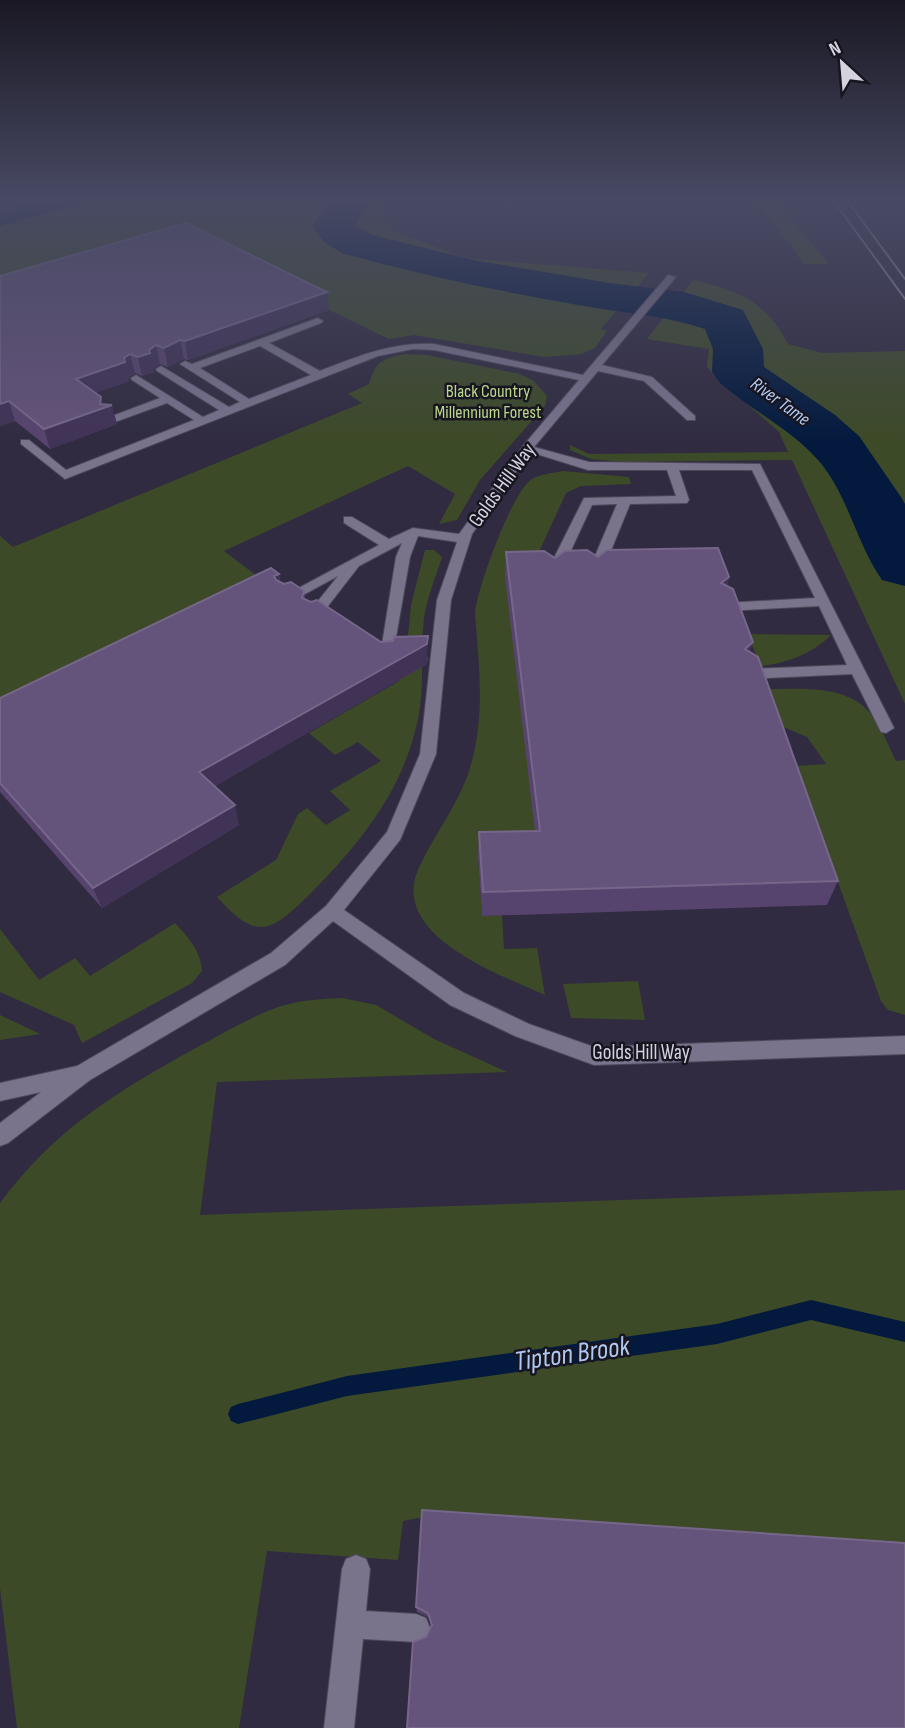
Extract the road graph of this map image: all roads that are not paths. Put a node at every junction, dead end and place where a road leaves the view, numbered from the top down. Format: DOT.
graph roads {
  1 [pos="667,281"];
  2 [pos="318,321"];
  3 [pos="260,342"];
  4 [pos="161,369"];
  5 [pos="590,372"];
  6 [pos="319,375"];
  7 [pos="136,378"];
  8 [pos="157,392"];
  9 [pos="168,399"];
  10 [pos="249,402"];
  11 [pos="228,411"];
  12 [pos="691,418"];
  13 [pos="202,421"];
  14 [pos="25,442"];
  15 [pos="527,448"];
  16 [pos="672,466"];
  17 [pos="625,501"];
  18 [pos="348,520"];
  19 [pos="413,532"];
  20 [pos="465,539"];
  21 [pos="389,545"];
  22 [pos="359,561"];
  23 [pos="594,575"];
  24 [pos="552,576"];
  25 [pos="287,598"];
  26 [pos="823,602"];
  27 [pos="725,607"];
  28 [pos="313,616"];
  29 [pos="387,657"];
  30 [pos="856,669"];
  31 [pos="748,674"];
  32 [pos="886,728"];
  33 [pos="332,911"];
  34 [pos="905,1045"];
  35 [pos="83,1073"];
  36 [pos="0,1092"];
  37 [pos="0,1136"];
  38 [pos="356,1569"];
  39 [pos="350,1624"];
  40 [pos="416,1628"];
  41 [pos="340,1728"];
  1 -- 5 [label="street, Golds Hill Way"];
  2 -- 3 [label="street"];
  3 -- 6 [label="street"];
  3 -- 10 [label="street"];
  4 -- 11 [label="street"];
  5 -- 6 [label="street"];
  5 -- 12 [label="street"];
  5 -- 15 [label="street, Golds Hill Way"];
  6 -- 10 [label="street"];
  7 -- 8 [label="street"];
  8 -- 9 [label="street"];
  8 -- 9 [label="street"];
  9 -- 13 [label="street"];
  10 -- 11 [label="street"];
  11 -- 13 [label="street"];
  13 -- 14 [label="street"];
  15 -- 16 [label="street"];
  15 -- 20 [label="street, Golds Hill Way"];
  16 -- 17 [label="street"];
  16 -- 26 [label="street"];
  17 -- 23 [label="street"];
  17 -- 24 [label="street"];
  18 -- 21 [label="street"];
  19 -- 20 [label="street"];
  19 -- 21 [label="street"];
  19 -- 29 [label="street"];
  20 -- 33 [label="street, Golds Hill Way"];
  21 -- 22 [label="street"];
  22 -- 25 [label="street"];
  22 -- 28 [label="street"];
  26 -- 27 [label="street"];
  26 -- 30 [label="street"];
  30 -- 31 [label="street"];
  30 -- 32 [label="street"];
  33 -- 34 [label="street, Golds Hill Way"];
  33 -- 35 [label="street, Golds Hill Way"];
  35 -- 36 [label="street, Golds Hill Way"];
  35 -- 37 [label="street, Golds Hill Way"];
  38 -- 39 [label="street"];
  39 -- 40 [label="street"];
  39 -- 41 [label="street"];
}
